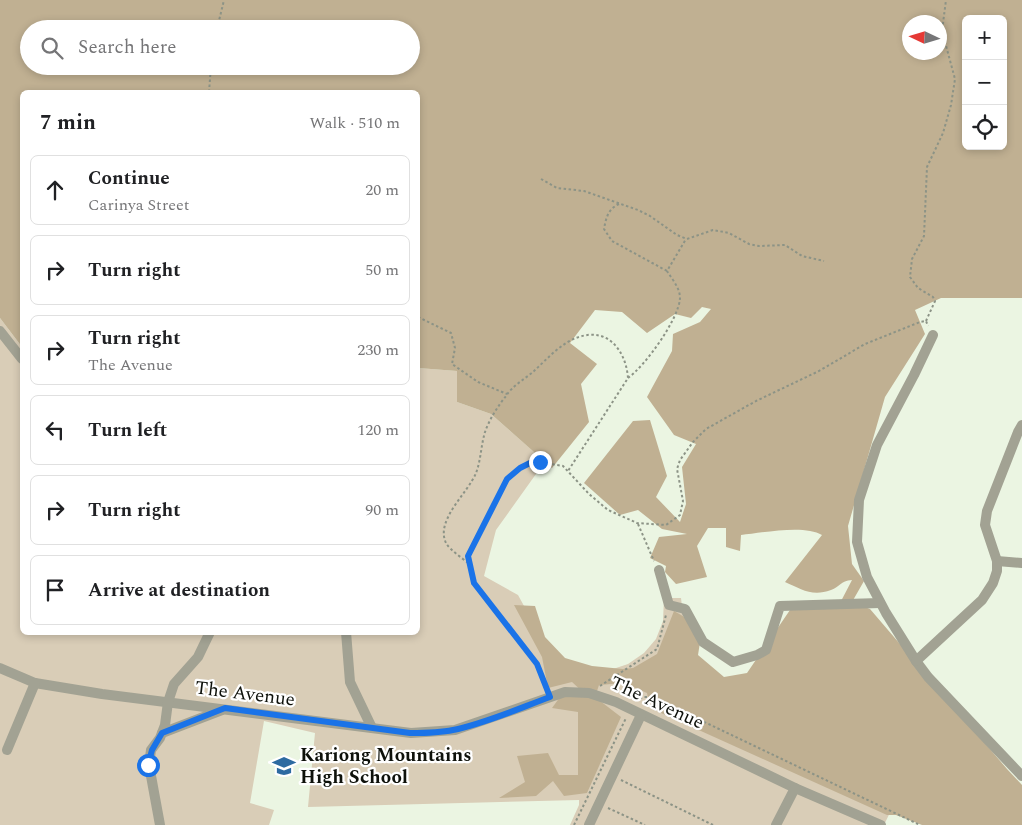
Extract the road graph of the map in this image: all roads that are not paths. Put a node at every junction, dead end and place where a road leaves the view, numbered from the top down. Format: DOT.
graph roads {
  1 [pos="0,331"];
  2 [pos="933,335"];
  3 [pos="20,356"];
  4 [pos="1022,425"];
  5 [pos="997,561"];
  6 [pos="1022,563"];
  7 [pos="658,570"];
  8 [pos="880,603"];
  9 [pos="209,635"];
  10 [pos="346,635"];
  11 [pos="916,661"];
  12 [pos="0,668"];
  13 [pos="36,683"];
  14 [pos="168,702"];
  15 [pos="225,708"];
  16 [pos="641,715"];
  17 [pos="372,728"];
  18 [pos="162,733"];
  19 [pos="7,750"];
  20 [pos="1022,776"];
  21 [pos="795,788"];
  22 [pos="160,825"];
  23 [pos="589,825"];
  24 [pos="776,825"];
  25 [pos="882,825"];
  1 -- 3 [label="street"];
  2 -- 8 [label="street"];
  4 -- 5 [label="street"];
  5 -- 6 [label="street"];
  5 -- 11 [label="street"];
  7 -- 8 [label="street"];
  8 -- 11 [label="street"];
  9 -- 14 [label="street"];
  10 -- 17 [label="street"];
  11 -- 20 [label="street"];
  12 -- 13 [label="street, The Avenue"];
  13 -- 14 [label="street, The Avenue"];
  13 -- 19 [label="street"];
  14 -- 15 [label="street, The Avenue"];
  14 -- 18 [label="street"];
  15 -- 17 [label="street, The Avenue"];
  15 -- 18 [label="street"];
  16 -- 17 [label="street, The Avenue"];
  16 -- 21 [label="street, The Avenue"];
  16 -- 23 [label="street"];
  18 -- 22 [label="street"];
  21 -- 24 [label="street"];
  21 -- 25 [label="street, The Avenue"];
}
